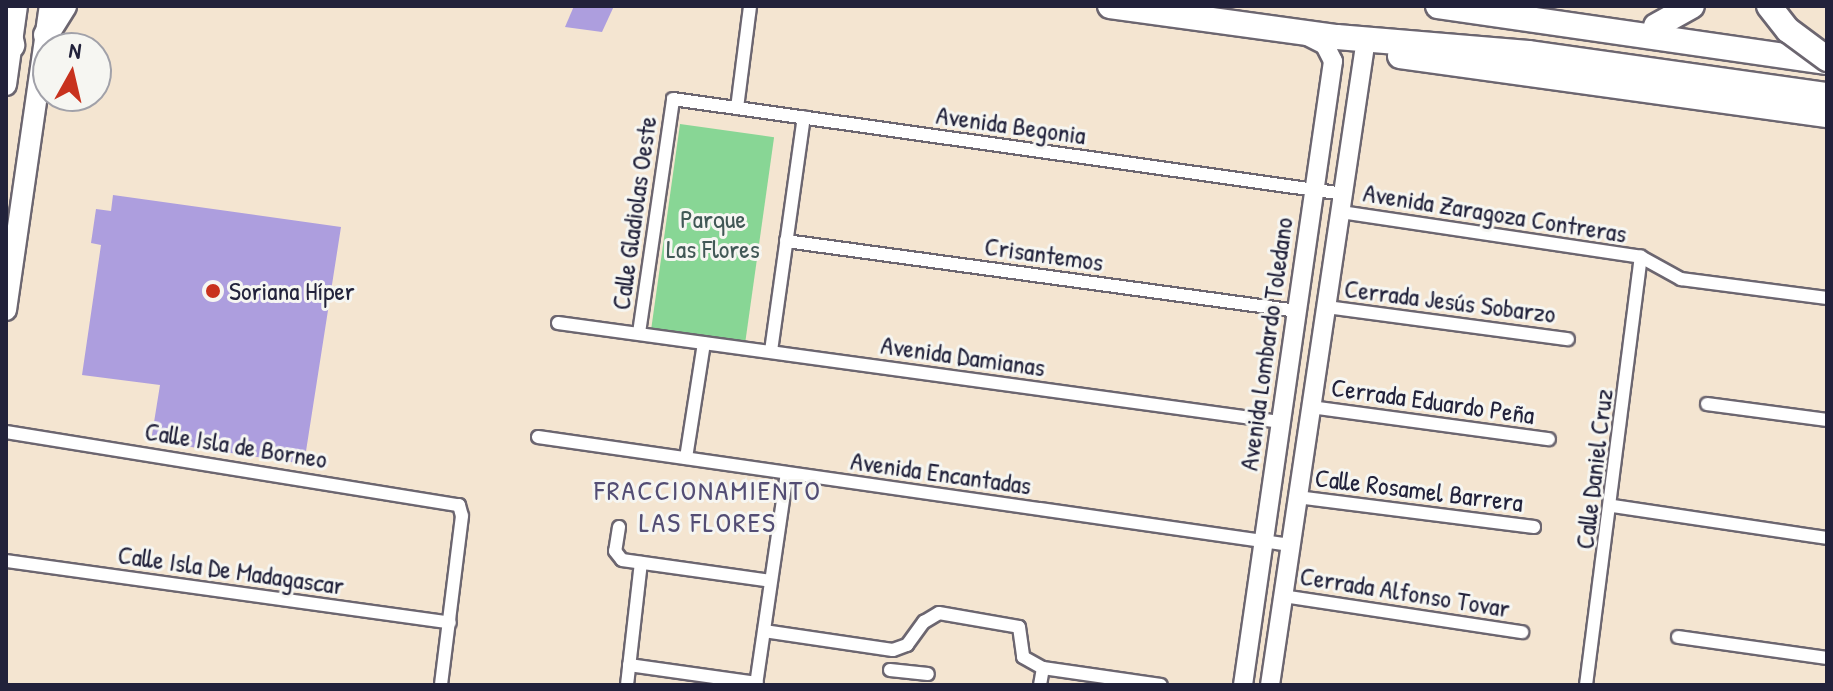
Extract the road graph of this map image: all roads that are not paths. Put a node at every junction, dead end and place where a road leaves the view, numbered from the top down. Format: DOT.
graph roads {
  1 [pos="17,6"];
  2 [pos="50,6"];
  3 [pos="64,6"];
  4 [pos="750,6"];
  5 [pos="1110,6"];
  6 [pos="1438,6"];
  7 [pos="1510,6"];
  8 [pos="1692,6"];
  9 [pos="1769,6"];
  10 [pos="6,18"];
  11 [pos="1656,26"];
  12 [pos="1295,31"];
  13 [pos="46,32"];
  14 [pos="48,32"];
  15 [pos="1337,37"];
  16 [pos="12,45"];
  17 [pos="1827,51"];
  18 [pos="1364,52"];
  19 [pos="1827,60"];
  20 [pos="6,85"];
  21 [pos="1827,95"];
  22 [pos="673,99"];
  23 [pos="737,108"];
  24 [pos="35,112"];
  25 [pos="1827,115"];
  26 [pos="804,117"];
  27 [pos="1314,191"];
  28 [pos="1343,203"];
  29 [pos="786,241"];
  30 [pos="1641,257"];
  31 [pos="1827,298"];
  32 [pos="1327,307"];
  33 [pos="6,310"];
  34 [pos="1297,311"];
  35 [pos="558,323"];
  36 [pos="639,333"];
  37 [pos="1568,339"];
  38 [pos="704,343"];
  39 [pos="771,351"];
  40 [pos="1707,404"];
  41 [pos="1311,407"];
  42 [pos="1827,420"];
  43 [pos="1281,422"];
  44 [pos="6,432"];
  45 [pos="538,437"];
  46 [pos="1549,439"];
  47 [pos="686,458"];
  48 [pos="787,473"];
  49 [pos="1297,497"];
  50 [pos="1613,506"];
  51 [pos="619,527"];
  52 [pos="1534,527"];
  53 [pos="1827,538"];
  54 [pos="1263,541"];
  55 [pos="1290,545"];
  56 [pos="6,561"];
  57 [pos="641,563"];
  58 [pos="771,581"];
  59 [pos="1283,596"];
  60 [pos="450,623"];
  61 [pos="764,631"];
  62 [pos="1522,632"];
  63 [pos="1678,637"];
  64 [pos="893,650"];
  65 [pos="1827,658"];
  66 [pos="629,665"];
  67 [pos="1043,668"];
  68 [pos="890,670"];
  69 [pos="928,674"];
  70 [pos="627,684"];
  71 [pos="756,684"];
  72 [pos="441,685"];
  73 [pos="886,685"];
  74 [pos="1040,685"];
  75 [pos="1161,685"];
  76 [pos="1243,685"];
  77 [pos="1270,685"];
  78 [pos="1586,685"];
  1 -- 16 [label="main road"];
  2 -- 13 [label="main road"];
  3 -- 14 [label="highway"];
  4 -- 23 [label="street"];
  5 -- 12 [label="highway"];
  6 -- 19 [label="highway"];
  7 -- 11 [label="highway"];
  8 -- 11 [label="highway"];
  9 -- 19 [label="highway, bridge"];
  10 -- 16 [label="highway"];
  11 -- 17 [label="highway"];
  12 -- 15 [label="highway"];
  12 -- 27 [label="main road, Avenida Lombardo Toledano"];
  15 -- 18 [label="highway"];
  15 -- 21 [label="highway"];
  16 -- 20 [label="main road"];
  18 -- 25 [label="highway"];
  18 -- 28 [label="main road, Avenida Lombardo Toledano"];
  22 -- 23 [label="street, Avenida Begonia"];
  22 -- 36 [label="street, Calle Gladiolas Oeste"];
  23 -- 26 [label="street, Avenida Begonia"];
  24 -- 33 [label="main road"];
  26 -- 27 [label="street, Avenida Begonia"];
  26 -- 29 [label="street"];
  27 -- 28 [label="street, Avenida Begonia"];
  27 -- 34 [label="main road, Avenida Lombardo Toledano"];
  28 -- 30 [label="street, Avenida Zaragoza Contreras"];
  28 -- 32 [label="main road, Avenida Lombardo Toledano"];
  29 -- 34 [label="street, Crisantemos"];
  29 -- 39 [label="street"];
  30 -- 31 [label="street, Avenida Zaragoza Contreras"];
  30 -- 50 [label="street, Calle Daniel Cruz"];
  32 -- 37 [label="street, Cerrada Jesús Sobarzo"];
  32 -- 41 [label="main road, Avenida Lombardo Toledano"];
  34 -- 43 [label="main road, Avenida Lombardo Toledano"];
  35 -- 36 [label="street, Avenida Damianas"];
  36 -- 38 [label="street, Avenida Damianas"];
  38 -- 39 [label="street, Avenida Damianas"];
  38 -- 47 [label="street"];
  39 -- 43 [label="street, Avenida Damianas"];
  40 -- 42 [label="street"];
  41 -- 46 [label="street, Cerrada Eduardo Peña"];
  41 -- 49 [label="main road, Avenida Lombardo Toledano"];
  43 -- 54 [label="main road, Avenida Lombardo Toledano"];
  44 -- 60 [label="street, Calle Isla de Borneo"];
  45 -- 47 [label="street, Avenida Encantadas"];
  47 -- 48 [label="street, Avenida Encantadas"];
  48 -- 54 [label="street, Avenida Encantadas"];
  48 -- 58 [label="street"];
  49 -- 52 [label="street, Calle Rosamel Barrera"];
  49 -- 55 [label="main road, Avenida Lombardo Toledano"];
  50 -- 53 [label="street"];
  50 -- 78 [label="street, Calle Daniel Cruz"];
  51 -- 57 [label="street"];
  54 -- 55 [label="street, Avenida Encantadas"];
  54 -- 76 [label="main road, Avenida Lombardo Toledano"];
  55 -- 59 [label="main road, Avenida Lombardo Toledano"];
  56 -- 60 [label="street, Calle Isla De Madagascar"];
  57 -- 58 [label="street"];
  57 -- 66 [label="street"];
  58 -- 61 [label="street"];
  59 -- 62 [label="street, Cerrada Alfonso Tovar"];
  59 -- 77 [label="main road, Avenida Lombardo Toledano"];
  60 -- 72 [label="street"];
  61 -- 64 [label="street"];
  61 -- 71 [label="street"];
  63 -- 65 [label="street"];
  64 -- 67 [label="street"];
  64 -- 68 [label="street"];
  66 -- 70 [label="street"];
  66 -- 71 [label="street"];
  67 -- 74 [label="street"];
  67 -- 75 [label="street"];
  68 -- 69 [label="street"];
  68 -- 73 [label="street"];
}
